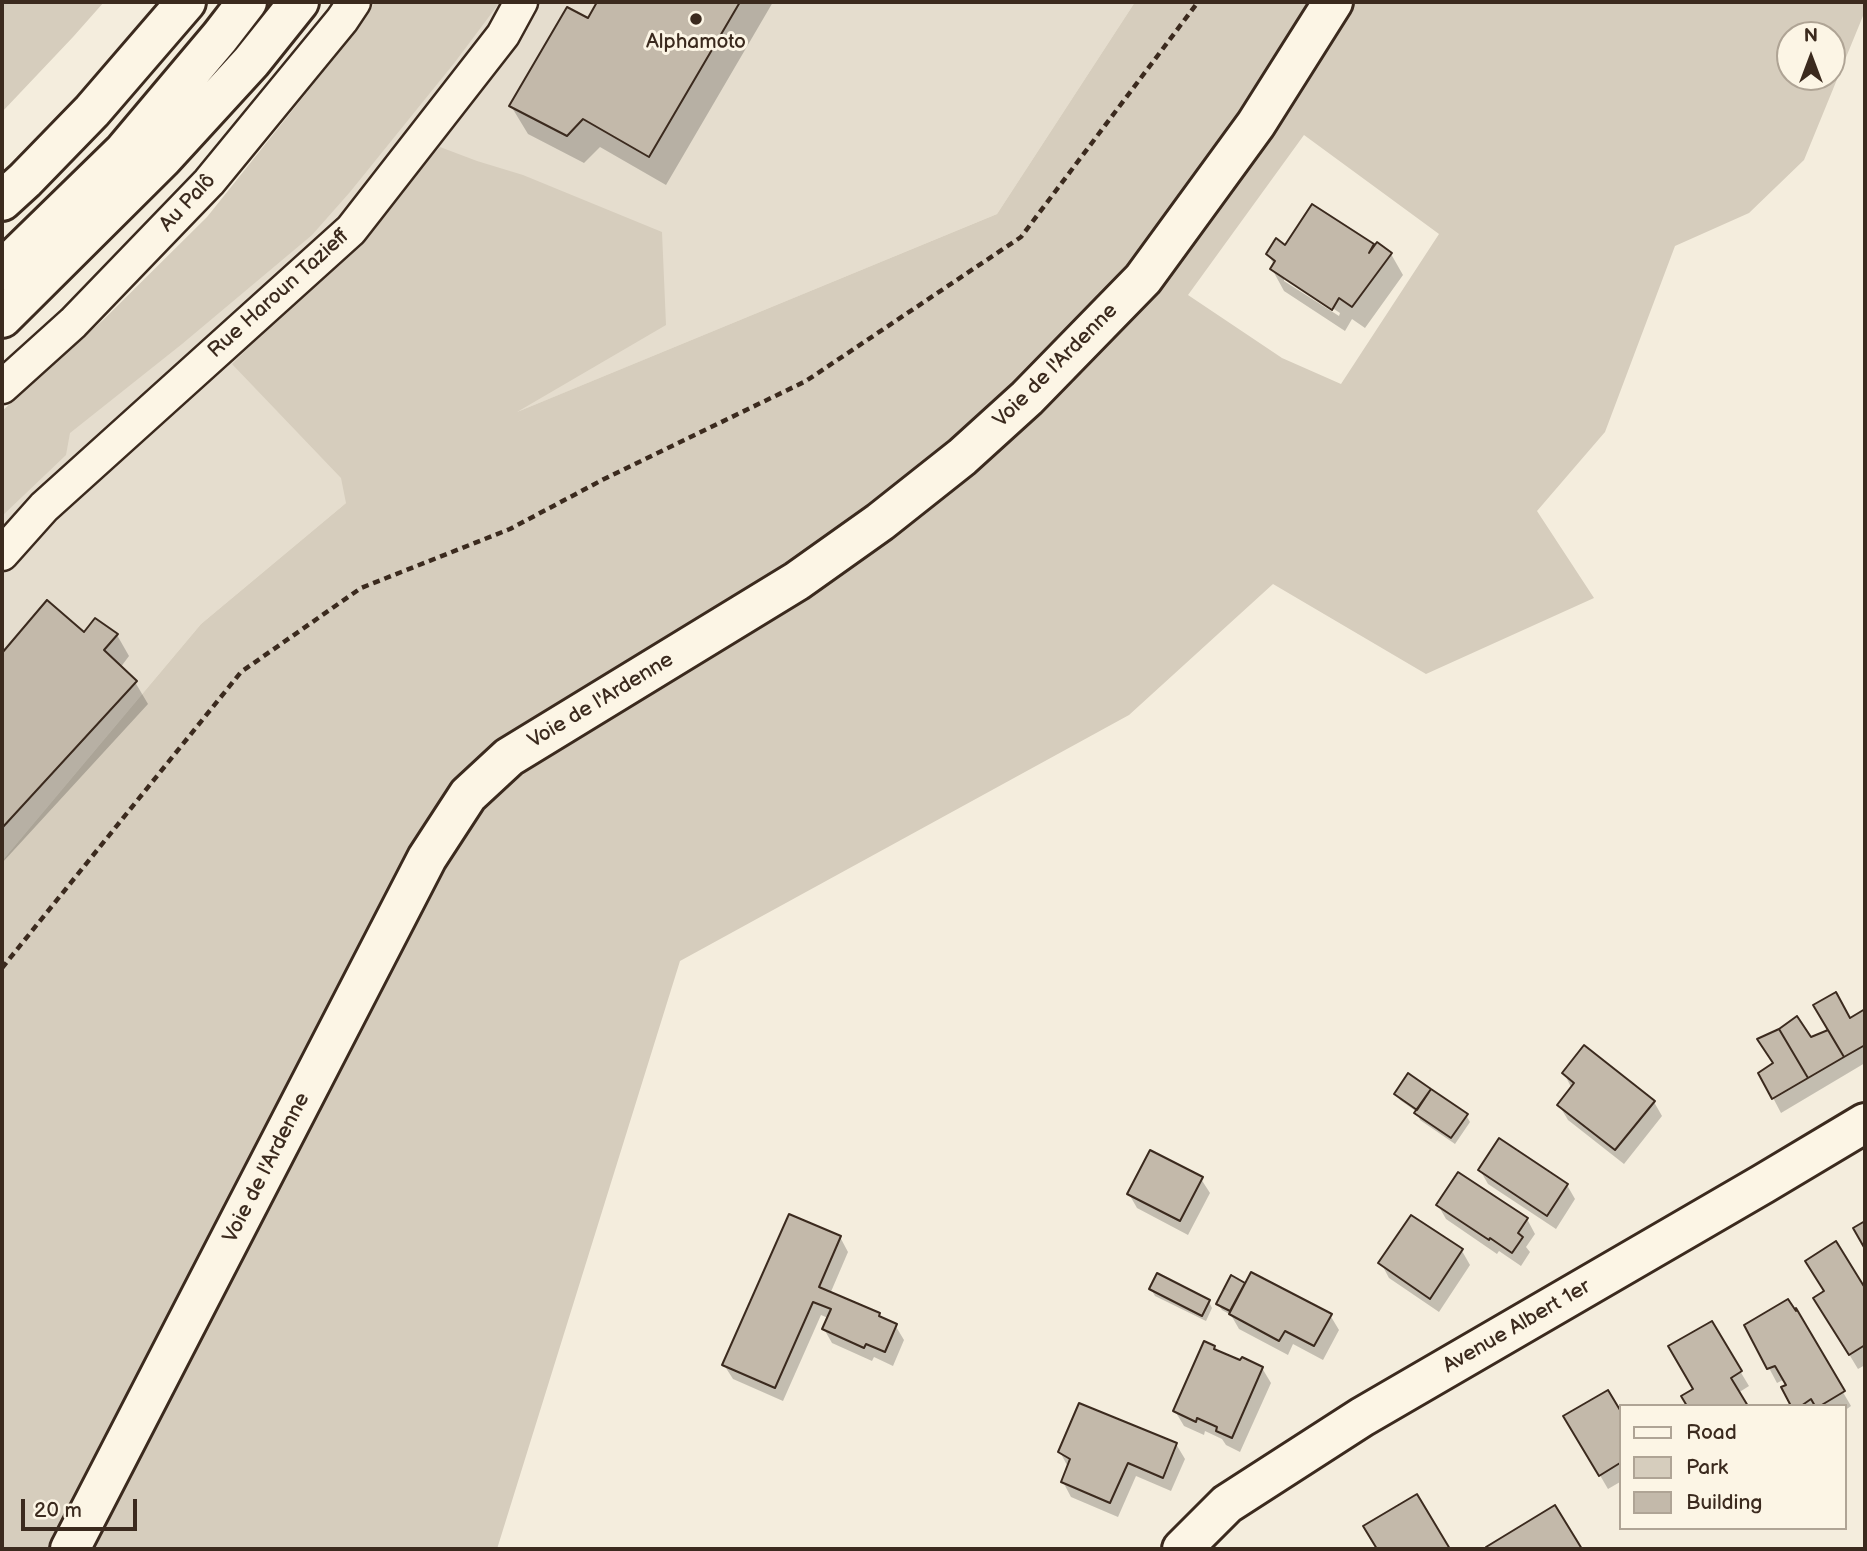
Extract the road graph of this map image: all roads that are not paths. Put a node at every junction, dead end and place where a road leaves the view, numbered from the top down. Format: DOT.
graph roads {
  1 [pos="186,2"];
  2 [pos="247,2"];
  3 [pos="299,2"];
  4 [pos="354,2"];
  5 [pos="521,2"];
  6 [pos="1330,6"];
  7 [pos="2,201"];
  8 [pos="2,270"];
  9 [pos="2,318"];
  10 [pos="2,387"];
  11 [pos="2,554"];
  12 [pos="1865,1123"];
  13 [pos="70,1549"];
  14 [pos="1181,1549"];
  1 -- 7 [label="main road"];
  2 -- 8 [label="main road"];
  3 -- 9 [label="main road"];
  4 -- 10 [label="street, Au Palô"];
  5 -- 11 [label="street, Rue Haroun Tazieff"];
  6 -- 13 [label="main road, Voie de l'Ardenne"];
  12 -- 14 [label="main road, Avenue Albert 1er"];
}
